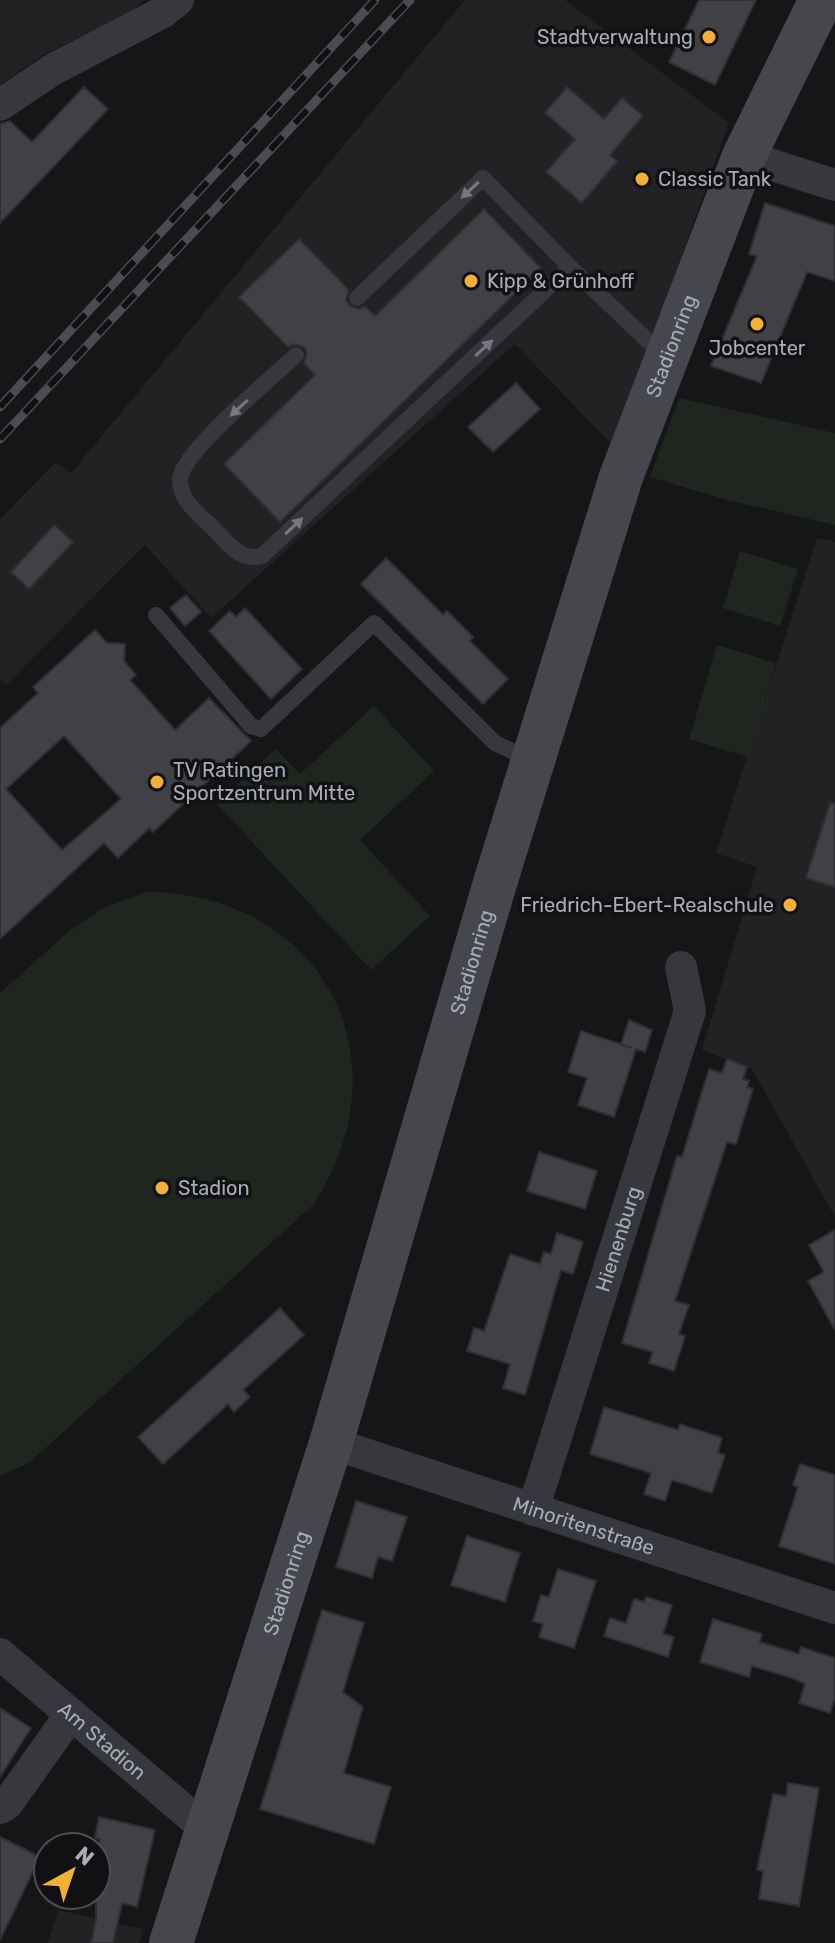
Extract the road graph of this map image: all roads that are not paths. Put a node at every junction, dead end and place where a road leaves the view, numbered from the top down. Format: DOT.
graph roads {
  1 [pos="178,0"];
  2 [pos="821,0"];
  3 [pos="0,105"];
  4 [pos="744,156"];
  5 [pos="835,185"];
  6 [pos="570,267"];
  7 [pos="357,298"];
  8 [pos="296,355"];
  9 [pos="665,358"];
  10 [pos="156,615"];
  11 [pos="533,760"];
  12 [pos="681,967"];
  13 [pos="331,1443"];
  14 [pos="533,1510"];
  15 [pos="835,1608"];
  16 [pos="0,1654"];
  17 [pos="71,1714"];
  18 [pos="0,1808"];
  19 [pos="205,1828"];
  20 [pos="171,1943"];
  1 -- 3 [label="street"];
  2 -- 4 [label="main road, Stadionring"];
  4 -- 5 [label="street"];
  4 -- 9 [label="main road, Stadionring"];
  6 -- 7 [label="lane, one-way"];
  8 -- 6 [label="lane, one-way"];
  6 -- 9 [label="lane"];
  9 -- 11 [label="main road, Stadionring"];
  10 -- 11 [label="lane"];
  11 -- 13 [label="main road, Stadionring"];
  12 -- 14 [label="street, Hienenburg"];
  13 -- 14 [label="street, Minoritenstraße"];
  13 -- 19 [label="main road, Stadionring"];
  14 -- 15 [label="street, Minoritenstraße"];
  16 -- 17 [label="street, Am Stadion"];
  17 -- 18 [label="street"];
  17 -- 19 [label="street, Am Stadion"];
  19 -- 20 [label="main road, Stadionring"];
}
